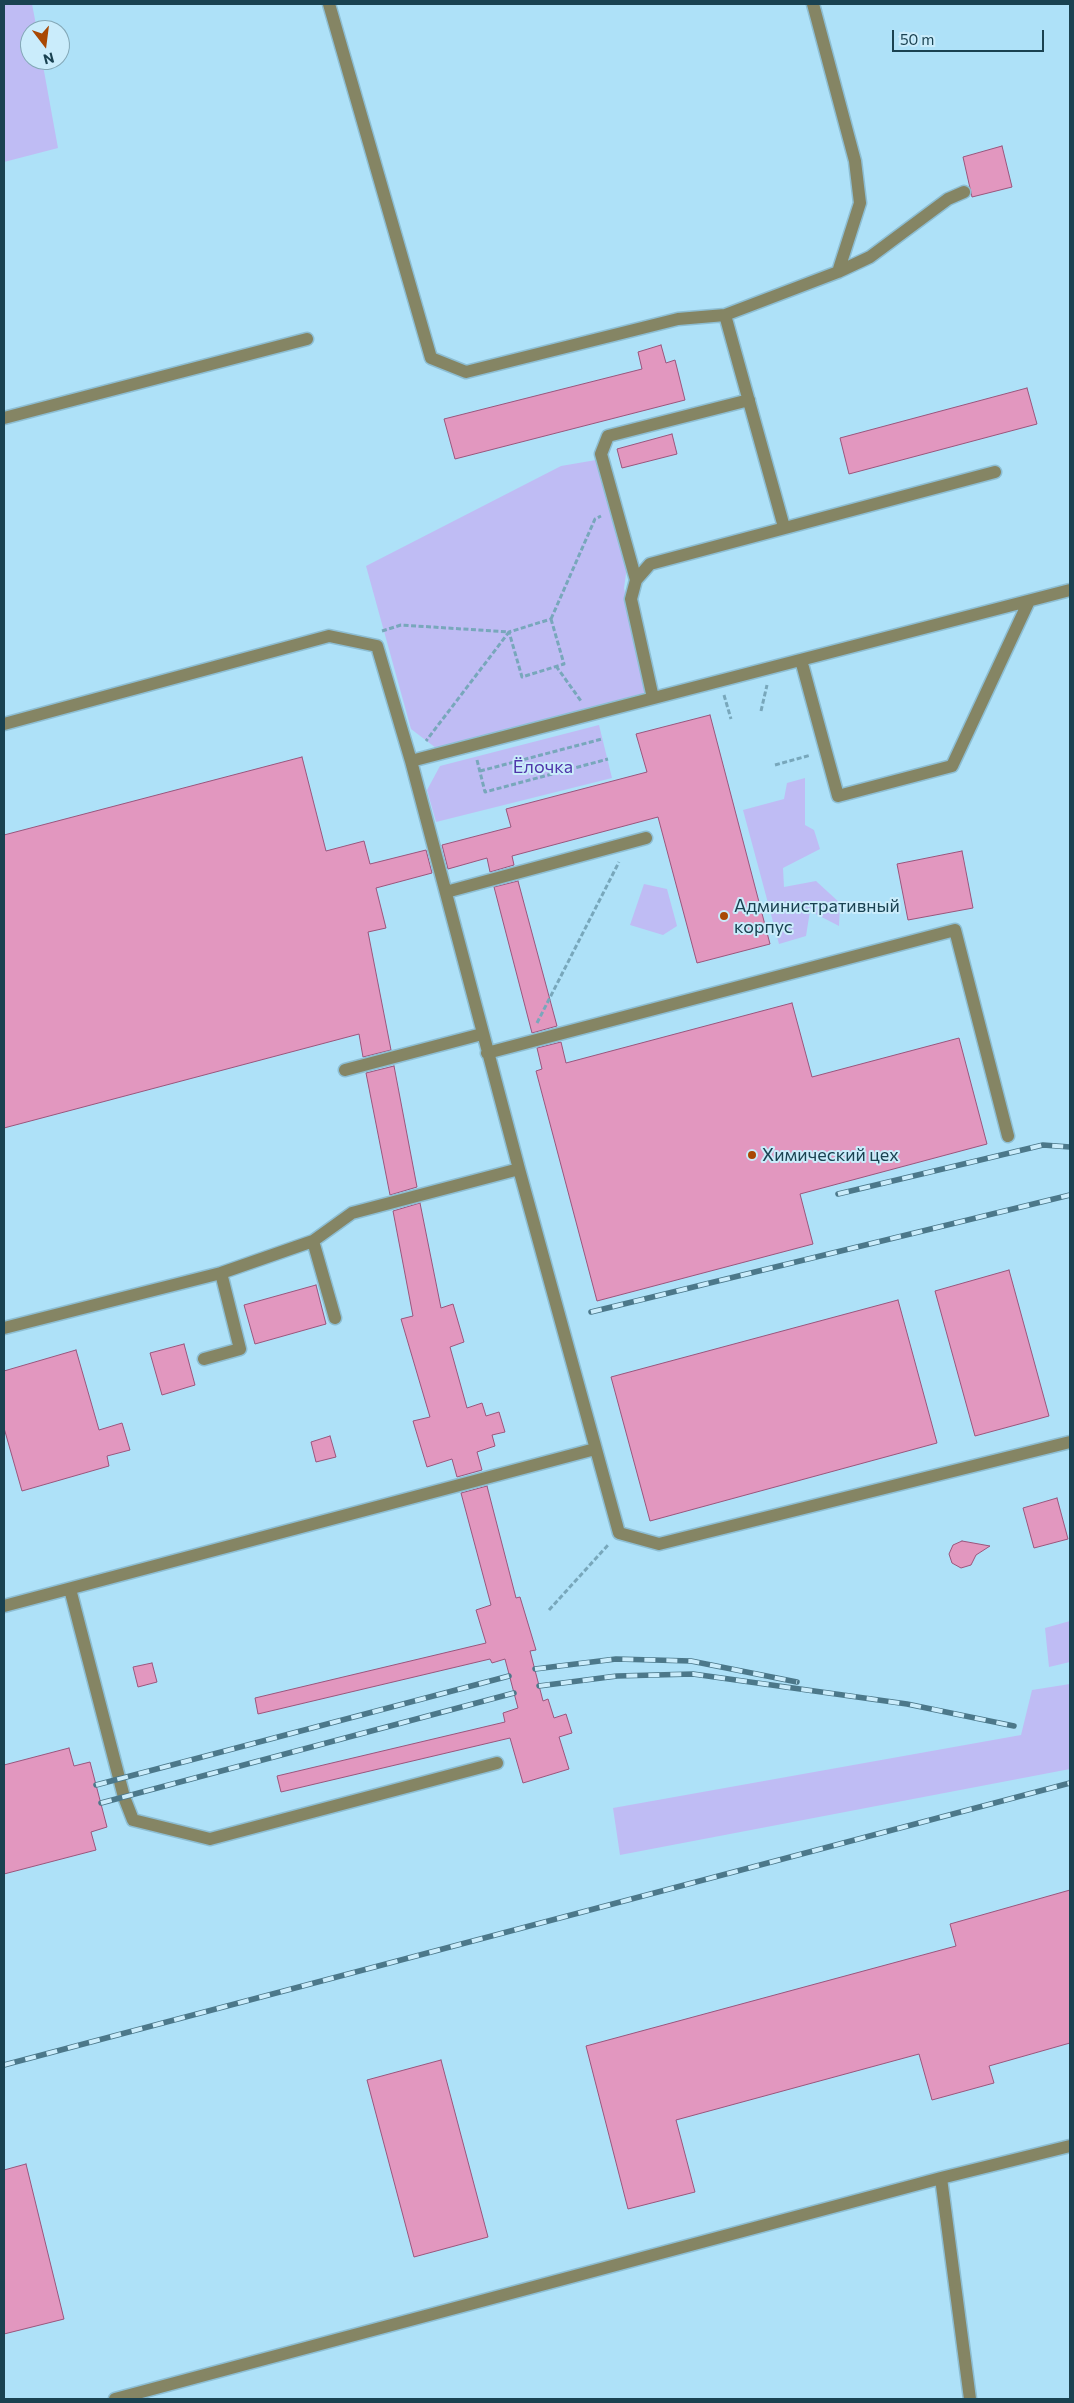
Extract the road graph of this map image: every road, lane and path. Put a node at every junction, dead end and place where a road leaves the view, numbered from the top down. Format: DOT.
graph roads {
  1 [pos="329,4"];
  2 [pos="814,4"];
  3 [pos="964,192"];
  4 [pos="838,272"];
  5 [pos="725,315"];
  6 [pos="308,339"];
  7 [pos="749,400"];
  8 [pos="4,418"];
  9 [pos="995,472"];
  10 [pos="616,509"];
  11 [pos="784,527"];
  12 [pos="636,580"];
  13 [pos="1070,590"];
  14 [pos="1029,601"];
  15 [pos="550,619"];
  16 [pos="509,632"];
  17 [pos="377,646"];
  18 [pos="801,660"];
  19 [pos="556,666"];
  20 [pos="770,668"];
  21 [pos="720,681"];
  22 [pos="652,698"];
  23 [pos="761,711"];
  24 [pos="590,715"];
  25 [pos="731,719"];
  26 [pos="4,724"];
  27 [pos="602,739"];
  28 [pos="473,745"];
  29 [pos="826,751"];
  30 [pos="608,759"];
  31 [pos="411,761"];
  32 [pos="775,765"];
  33 [pos="480,771"];
  34 [pos="646,838"];
  35 [pos="628,843"];
  36 [pos="446,892"];
  37 [pos="482,1034"];
  38 [pos="527,1042"];
  39 [pos="487,1053"];
  40 [pos="345,1070"];
  41 [pos="1008,1136"];
  42 [pos="519,1169"];
  43 [pos="312,1241"];
  44 [pos="221,1273"];
  45 [pos="335,1318"];
  46 [pos="4,1328"];
  47 [pos="204,1359"];
  48 [pos="1070,1442"];
  49 [pos="596,1449"];
  50 [pos="619,1533"];
  51 [pos="70,1589"];
  52 [pos="4,1606"];
  53 [pos="549,1610"];
  54 [pos="497,1764"];
  55 [pos="1070,2146"];
  56 [pos="941,2178"];
  57 [pos="115,2399"];
  58 [pos="970,2399"];
  1 -- 5 [label="street"];
  2 -- 4 [label="street"];
  3 -- 4 [label="street"];
  4 -- 5 [label="street"];
  5 -- 7 [label="street"];
  6 -- 8 [label="street"];
  7 -- 10 [label="street"];
  7 -- 11 [label="street"];
  9 -- 11 [label="street"];
  10 -- 12 [label="street"];
  10 -- 15 [label="path"];
  11 -- 12 [label="street"];
  12 -- 22 [label="street"];
  13 -- 14 [label="street"];
  14 -- 18 [label="street"];
  14 -- 29 [label="street"];
  15 -- 16 [label="path"];
  15 -- 19 [label="path"];
  16 -- 17 [label="path"];
  16 -- 19 [label="path"];
  16 -- 31 [label="path"];
  17 -- 26 [label="street"];
  17 -- 31 [label="street"];
  18 -- 20 [label="street"];
  18 -- 29 [label="street"];
  19 -- 24 [label="path"];
  20 -- 21 [label="street"];
  20 -- 23 [label="path"];
  21 -- 22 [label="street"];
  21 -- 25 [label="path"];
  22 -- 24 [label="street"];
  24 -- 28 [label="street"];
  27 -- 33 [label="path"];
  28 -- 31 [label="street"];
  28 -- 33 [label="path"];
  29 -- 32 [label="path"];
  30 -- 33 [label="path"];
  31 -- 36 [label="street"];
  34 -- 35 [label="street"];
  35 -- 36 [label="street"];
  35 -- 38 [label="path"];
  36 -- 37 [label="street"];
  37 -- 39 [label="street"];
  37 -- 40 [label="street"];
  38 -- 39 [label="street"];
  38 -- 41 [label="street"];
  39 -- 42 [label="street"];
  42 -- 43 [label="street"];
  42 -- 49 [label="street"];
  43 -- 44 [label="street"];
  43 -- 45 [label="street"];
  44 -- 46 [label="street"];
  44 -- 47 [label="street"];
  48 -- 50 [label="street"];
  49 -- 50 [label="street"];
  49 -- 51 [label="street"];
  50 -- 53 [label="path"];
  51 -- 52 [label="street"];
  51 -- 54 [label="street"];
  55 -- 56 [label="street"];
  56 -- 57 [label="street"];
  56 -- 58 [label="street"];
}
